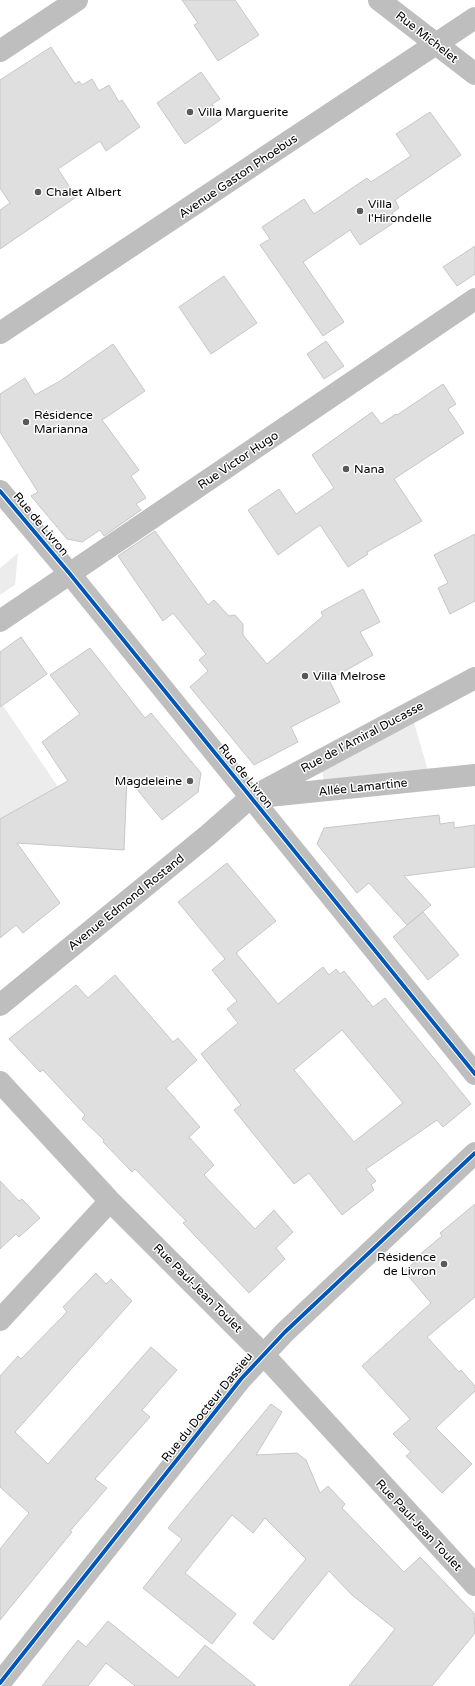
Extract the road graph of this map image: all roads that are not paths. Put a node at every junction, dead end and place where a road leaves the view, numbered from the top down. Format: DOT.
graph roads {
  1 [pos="77,0"];
  2 [pos="379,0"];
  3 [pos="475,18"];
  4 [pos="435,44"];
  5 [pos="0,51"];
  6 [pos="475,74"];
  7 [pos="475,298"];
  8 [pos="0,333"];
  9 [pos="0,491"];
  10 [pos="70,574"];
  11 [pos="0,621"];
  12 [pos="475,678"];
  13 [pos="475,775"];
  14 [pos="250,798"];
  15 [pos="0,1005"];
  16 [pos="475,1074"];
  17 [pos="0,1082"];
  18 [pos="475,1153"];
  19 [pos="110,1201"];
  20 [pos="0,1320"];
  21 [pos="263,1354"];
  22 [pos="475,1585"];
  23 [pos="0,1683"];
  1 -- 5 [label="street"];
  2 -- 4 [label="street, Rue Michelet"];
  3 -- 4 [label="street, Avenue Gaston Phoebus"];
  4 -- 6 [label="street, Rue Michelet"];
  4 -- 8 [label="street, Avenue Gaston Phoebus"];
  7 -- 10 [label="street, Rue Victor Hugo"];
  9 -- 10 [label="street, Rue de Livron"];
  10 -- 11 [label="street, Rue Victor Hugo"];
  10 -- 14 [label="street, Rue de Livron"];
  12 -- 14 [label="street, Rue de l'Amiral Ducasse"];
  13 -- 14 [label="street, Allée Lamartine"];
  14 -- 15 [label="street, Avenue Edmond Rostand"];
  14 -- 16 [label="street, Rue de Livron"];
  17 -- 19 [label="street, Rue Paul-Jean Toulet"];
  18 -- 21 [label="street, Rue du Docteur Dassieu"];
  19 -- 20 [label="street"];
  19 -- 21 [label="street, Rue Paul-Jean Toulet"];
  21 -- 22 [label="street, Rue Paul-Jean Toulet"];
  21 -- 23 [label="street, Rue du Docteur Dassieu"];
}
